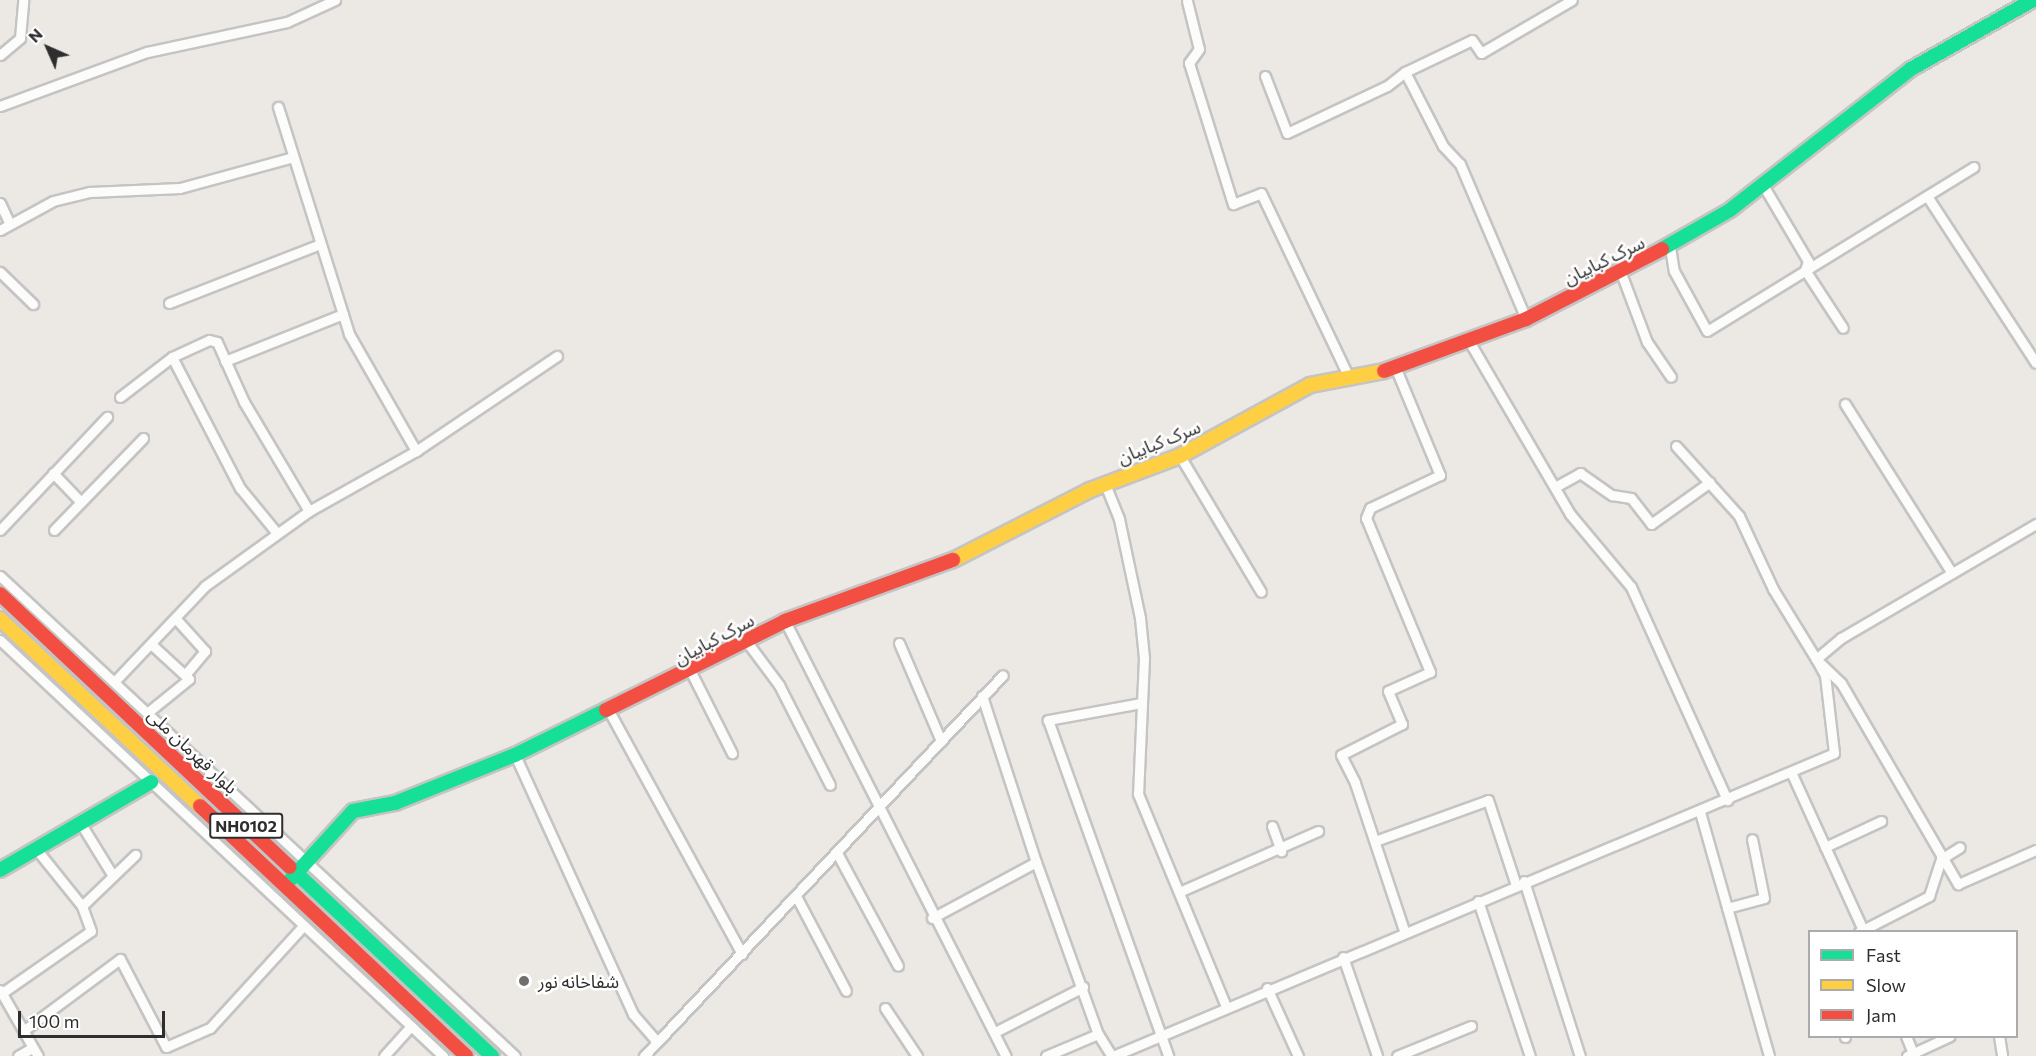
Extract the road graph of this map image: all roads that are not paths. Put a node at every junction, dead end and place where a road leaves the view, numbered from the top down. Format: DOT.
graph roads {
  1 [pos="23,0"];
  2 [pos="336,0"];
  3 [pos="1572,0"];
  4 [pos="2032,0"];
  5 [pos="1187,1"];
  6 [pos="0,55"];
  7 [pos="1405,72"];
  8 [pos="1265,76"];
  9 [pos="0,106"];
  10 [pos="278,107"];
  11 [pos="293,156"];
  12 [pos="1974,167"];
  13 [pos="1763,185"];
  14 [pos="1927,196"];
  15 [pos="0,203"];
  16 [pos="10,224"];
  17 [pos="0,230"];
  18 [pos="320,244"];
  19 [pos="1670,248"];
  20 [pos="1805,270"];
  21 [pos="0,273"];
  22 [pos="1621,273"];
  23 [pos="169,303"];
  24 [pos="33,304"];
  25 [pos="343,314"];
  26 [pos="1526,319"];
  27 [pos="1842,328"];
  28 [pos="1469,341"];
  29 [pos="557,356"];
  30 [pos="172,357"];
  31 [pos="225,361"];
  32 [pos="2036,363"];
  33 [pos="1396,369"];
  34 [pos="1348,375"];
  35 [pos="1671,377"];
  36 [pos="120,397"];
  37 [pos="1845,404"];
  38 [pos="107,417"];
  39 [pos="143,438"];
  40 [pos="1676,446"];
  41 [pos="416,451"];
  42 [pos="1180,456"];
  43 [pos="53,473"];
  44 [pos="1710,482"];
  45 [pos="1105,484"];
  46 [pos="1555,487"];
  47 [pos="81,502"];
  48 [pos="309,511"];
  49 [pos="2036,524"];
  50 [pos="0,530"];
  51 [pos="54,530"];
  52 [pos="277,533"];
  53 [pos="1952,573"];
  54 [pos="0,576"];
  55 [pos="1261,592"];
  56 [pos="0,594"];
  57 [pos="0,619"];
  58 [pos="177,620"];
  59 [pos="786,621"];
  60 [pos="0,640"];
  61 [pos="747,642"];
  62 [pos="899,644"];
  63 [pos="152,645"];
  64 [pos="1816,659"];
  65 [pos="691,672"];
  66 [pos="185,675"];
  67 [pos="1003,675"];
  68 [pos="114,682"];
  69 [pos="982,696"];
  70 [pos="1141,703"];
  71 [pos="609,711"];
  72 [pos="147,713"];
  73 [pos="941,741"];
  74 [pos="732,753"];
  75 [pos="514,755"];
  76 [pos="1791,772"];
  77 [pos="151,782"];
  78 [pos="830,785"];
  79 [pos="1727,800"];
  80 [pos="879,808"];
  81 [pos="1700,812"];
  82 [pos="1881,821"];
  83 [pos="81,824"];
  84 [pos="1272,826"];
  85 [pos="1318,831"];
  86 [pos="1752,839"];
  87 [pos="1375,841"];
  88 [pos="1825,847"];
  89 [pos="1960,847"];
  90 [pos="37,850"];
  91 [pos="2036,850"];
  92 [pos="1281,852"];
  93 [pos="837,853"];
  94 [pos="135,855"];
  95 [pos="1941,859"];
  96 [pos="307,862"];
  97 [pos="1036,862"];
  98 [pos="0,870"];
  99 [pos="296,873"];
  100 [pos="113,876"];
  101 [pos="1520,883"];
  102 [pos="284,885"];
  103 [pos="1179,892"];
  104 [pos="796,896"];
  105 [pos="1478,901"];
  106 [pos="82,906"];
  107 [pos="1727,908"];
  108 [pos="932,918"];
  109 [pos="304,925"];
  110 [pos="1404,930"];
  111 [pos="1862,930"];
  112 [pos="1864,930"];
  113 [pos="742,954"];
  114 [pos="1343,957"];
  115 [pos="898,966"];
  116 [pos="1083,987"];
  117 [pos="1267,988"];
  118 [pos="1,991"];
  119 [pos="846,991"];
  120 [pos="1226,1006"];
  121 [pos="885,1008"];
  122 [pos="411,1026"];
  123 [pos="1471,1026"];
  124 [pos="23,1031"];
  125 [pos="995,1032"];
  126 [pos="1163,1032"];
  127 [pos="1098,1034"];
  128 [pos="1907,1038"];
  129 [pos="1946,1038"];
  130 [pos="1999,1038"];
  131 [pos="657,1042"];
  132 [pos="35,1052"];
  133 [pos="1911,1055"];
  134 [pos="18,1056"];
  135 [pos="384,1056"];
  136 [pos="443,1056"];
  137 [pos="466,1056"];
  138 [pos="492,1056"];
  139 [pos="515,1056"];
  140 [pos="645,1056"];
  141 [pos="917,1056"];
  142 [pos="1006,1056"];
  143 [pos="1046,1056"];
  144 [pos="1113,1056"];
  145 [pos="1168,1056"];
  146 [pos="1298,1056"];
  147 [pos="1377,1056"];
  148 [pos="1397,1056"];
  149 [pos="1530,1056"];
  150 [pos="1580,1056"];
  151 [pos="1769,1056"];
  152 [pos="2002,1056"];
  1 -- 6 [label="street"];
  2 -- 9 [label="street"];
  3 -- 7 [label="street"];
  4 -- 13 [label="main road, سرک کبابیان"];
  5 -- 34 [label="street"];
  7 -- 8 [label="street"];
  7 -- 26 [label="street"];
  10 -- 11 [label="street"];
  11 -- 16 [label="street"];
  11 -- 18 [label="street"];
  12 -- 14 [label="street"];
  13 -- 19 [label="main road, سرک کبابیان"];
  13 -- 20 [label="street"];
  14 -- 20 [label="street"];
  14 -- 32 [label="street"];
  15 -- 16 [label="street"];
  16 -- 17 [label="street"];
  18 -- 23 [label="street"];
  18 -- 25 [label="street"];
  19 -- 20 [label="street"];
  19 -- 22 [label="main road, سرک کبابیان"];
  20 -- 27 [label="street"];
  21 -- 24 [label="street"];
  22 -- 26 [label="main road, سرک کبابیان"];
  22 -- 35 [label="street"];
  25 -- 31 [label="street"];
  25 -- 41 [label="street"];
  26 -- 28 [label="main road, سرک کبابیان"];
  28 -- 33 [label="main road, سرک کبابیان"];
  28 -- 46 [label="street"];
  29 -- 41 [label="street"];
  30 -- 31 [label="street"];
  30 -- 36 [label="street"];
  30 -- 52 [label="street"];
  31 -- 48 [label="street"];
  33 -- 34 [label="main road, سرک کبابیان"];
  33 -- 87 [label="street"];
  34 -- 42 [label="main road, سرک کبابیان"];
  37 -- 53 [label="street"];
  38 -- 43 [label="street"];
  39 -- 47 [label="street"];
  40 -- 44 [label="street"];
  41 -- 48 [label="street"];
  42 -- 45 [label="main road, سرک کبابیان"];
  42 -- 55 [label="street"];
  43 -- 47 [label="street"];
  43 -- 50 [label="street"];
  44 -- 46 [label="street"];
  44 -- 64 [label="street"];
  45 -- 59 [label="main road, سرک کبابیان"];
  45 -- 70 [label="street"];
  46 -- 79 [label="street"];
  47 -- 51 [label="street"];
  48 -- 52 [label="street"];
  49 -- 53 [label="street"];
  52 -- 58 [label="street"];
  53 -- 64 [label="street"];
  54 -- 68 [label="street"];
  56 -- 99 [label="main road, بلوار قهرمان ملی / NH0102"];
  57 -- 102 [label="main road, بلوار قهرمان ملی / NH0102"];
  58 -- 63 [label="street"];
  58 -- 66 [label="street"];
  59 -- 61 [label="main road, سرک کبابیان"];
  59 -- 80 [label="street"];
  60 -- 77 [label="street"];
  61 -- 65 [label="main road, سرک کبابیان"];
  61 -- 78 [label="street"];
  62 -- 73 [label="street"];
  63 -- 66 [label="street"];
  63 -- 68 [label="street"];
  64 -- 76 [label="street"];
  64 -- 95 [label="street"];
  65 -- 71 [label="main road, سرک کبابیان"];
  65 -- 74 [label="street"];
  66 -- 72 [label="street"];
  67 -- 69 [label="street"];
  68 -- 72 [label="street"];
  69 -- 73 [label="street"];
  69 -- 97 [label="street"];
  70 -- 103 [label="street"];
  70 -- 126 [label="street"];
  71 -- 75 [label="main road, سرک کبابیان"];
  71 -- 113 [label="street"];
  72 -- 96 [label="street"];
  73 -- 80 [label="street"];
  75 -- 96 [label="main road, سرک کبابیان"];
  75 -- 131 [label="street"];
  76 -- 79 [label="street"];
  76 -- 88 [label="street"];
  77 -- 83 [label="main road"];
  77 -- 109 [label="street"];
  79 -- 81 [label="street"];
  80 -- 93 [label="street"];
  80 -- 108 [label="street"];
  81 -- 101 [label="street"];
  81 -- 107 [label="street"];
  82 -- 88 [label="street"];
  83 -- 90 [label="main road"];
  83 -- 100 [label="street"];
  84 -- 92 [label="street"];
  85 -- 92 [label="street"];
  86 -- 107 [label="street"];
  87 -- 101 [label="street"];
  87 -- 110 [label="street"];
  88 -- 111 [label="street"];
  89 -- 95 [label="street"];
  90 -- 98 [label="main road"];
  90 -- 106 [label="street"];
  91 -- 95 [label="street"];
  92 -- 103 [label="street"];
  93 -- 104 [label="street"];
  93 -- 115 [label="street"];
  94 -- 100 [label="street"];
  95 -- 112 [label="street"];
  96 -- 99 [label="main road, سرک کبابیان"];
  96 -- 139 [label="street"];
  97 -- 108 [label="street"];
  97 -- 116 [label="street"];
  99 -- 102 [label="main road, سرک کبابیان"];
  99 -- 138 [label="main road, بلوار قهرمان ملی / NH0102"];
  100 -- 106 [label="street"];
  101 -- 105 [label="street"];
  101 -- 150 [label="street"];
  102 -- 137 [label="main road, بلوار قهرمان ملی / NH0102"];
  103 -- 120 [label="street"];
  104 -- 113 [label="street"];
  104 -- 119 [label="street"];
  105 -- 110 [label="street"];
  105 -- 149 [label="street"];
  106 -- 118 [label="street"];
  107 -- 151 [label="street"];
  108 -- 125 [label="street"];
  109 -- 122 [label="street"];
  109 -- 124 [label="street"];
  110 -- 114 [label="street"];
  113 -- 131 [label="street"];
  114 -- 117 [label="street"];
  114 -- 147 [label="street"];
  116 -- 125 [label="street"];
  116 -- 127 [label="street"];
  117 -- 120 [label="street"];
  117 -- 146 [label="street"];
  118 -- 124 [label="street"];
  120 -- 126 [label="street"];
  121 -- 141 [label="street"];
  122 -- 135 [label="street"];
  122 -- 136 [label="street"];
  123 -- 148 [label="street"];
  124 -- 132 [label="street"];
  125 -- 142 [label="street"];
  126 -- 144 [label="street"];
  126 -- 145 [label="street"];
  127 -- 143 [label="street"];
  127 -- 144 [label="street"];
  128 -- 133 [label="street"];
  129 -- 133 [label="street"];
  130 -- 152 [label="street"];
  131 -- 140 [label="street"];
  132 -- 134 [label="street"];
}
